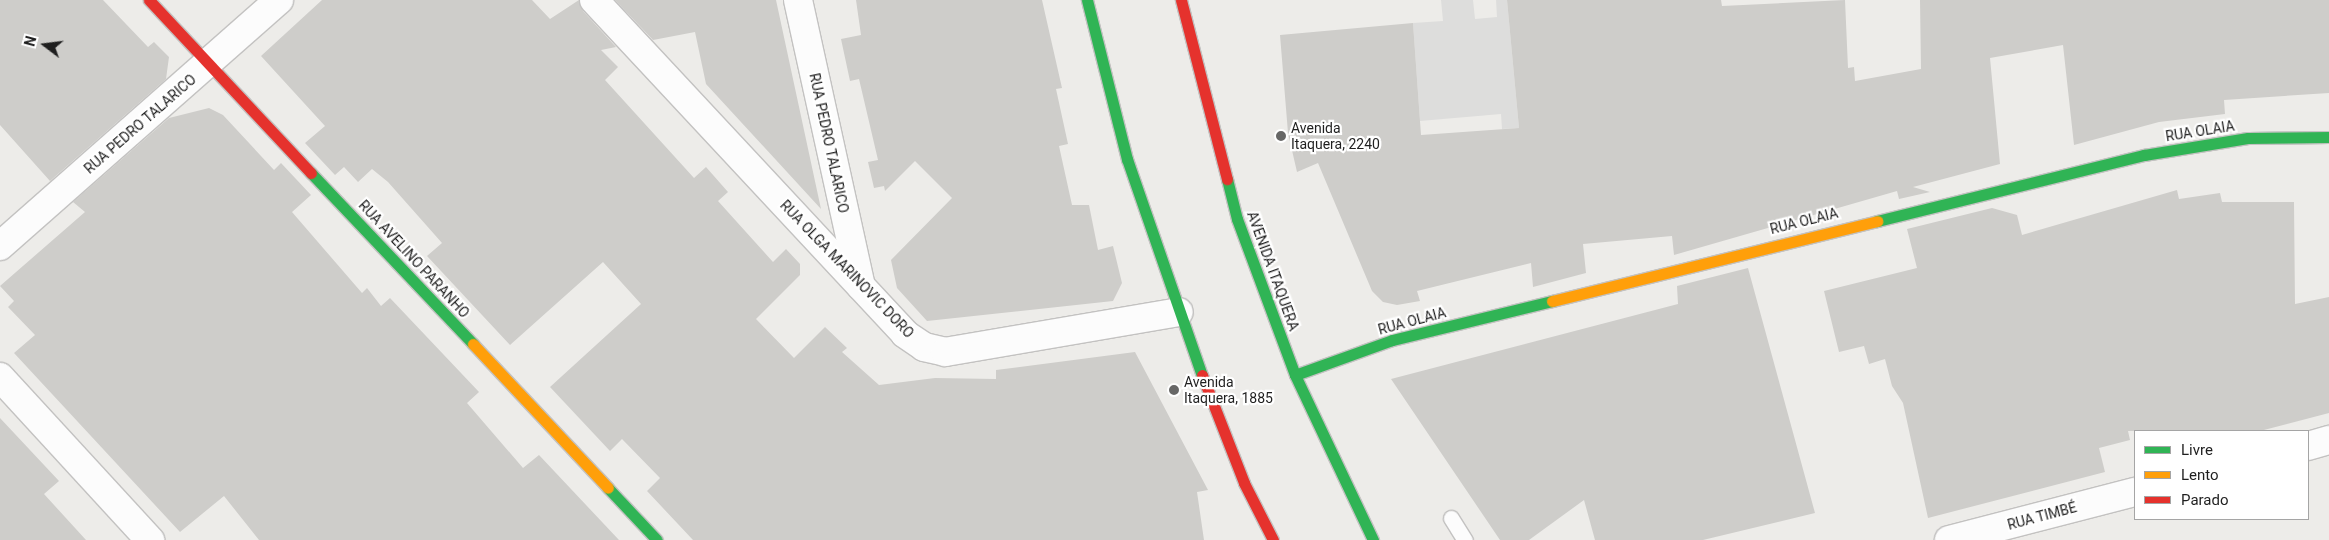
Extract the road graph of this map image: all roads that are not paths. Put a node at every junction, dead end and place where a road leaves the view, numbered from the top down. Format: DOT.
graph roads {
  1 [pos="149,0"];
  2 [pos="279,0"];
  3 [pos="594,0"];
  4 [pos="798,0"];
  5 [pos="1087,0"];
  6 [pos="1181,0"];
  7 [pos="210,63"];
  8 [pos="2329,138"];
  9 [pos="0,246"];
  10 [pos="861,286"];
  11 [pos="1179,312"];
  12 [pos="1296,375"];
  13 [pos="0,377"];
  14 [pos="2329,440"];
  15 [pos="2309,446"];
  16 [pos="2134,492"];
  17 [pos="1451,518"];
  18 [pos="150,540"];
  19 [pos="657,540"];
  20 [pos="1273,540"];
  21 [pos="1373,540"];
  22 [pos="1465,540"];
  23 [pos="1949,540"];
  1 -- 7 [label="street, RUA AVELINO PARANHO"];
  2 -- 7 [label="street, RUA PEDRO TALARICO"];
  3 -- 10 [label="street, RUA OLGA MARINOVIC DORO"];
  4 -- 10 [label="street, RUA PEDRO TALARICO"];
  5 -- 11 [label="street"];
  6 -- 12 [label="street, AVENIDA ITAQUERA"];
  7 -- 9 [label="street, RUA PEDRO TALARICO"];
  7 -- 19 [label="street, RUA AVELINO PARANHO"];
  8 -- 12 [label="street, RUA OLAIA"];
  10 -- 11 [label="street, RUA OLGA MARINOVIC DORO"];
  11 -- 20 [label="street"];
  12 -- 21 [label="street, AVENIDA ITAQUERA"];
  13 -- 18 [label="street"];
  14 -- 15 [label="street"];
  16 -- 23 [label="street, RUA TIMBÉ"];
  17 -- 22 [label="lane"];
}
